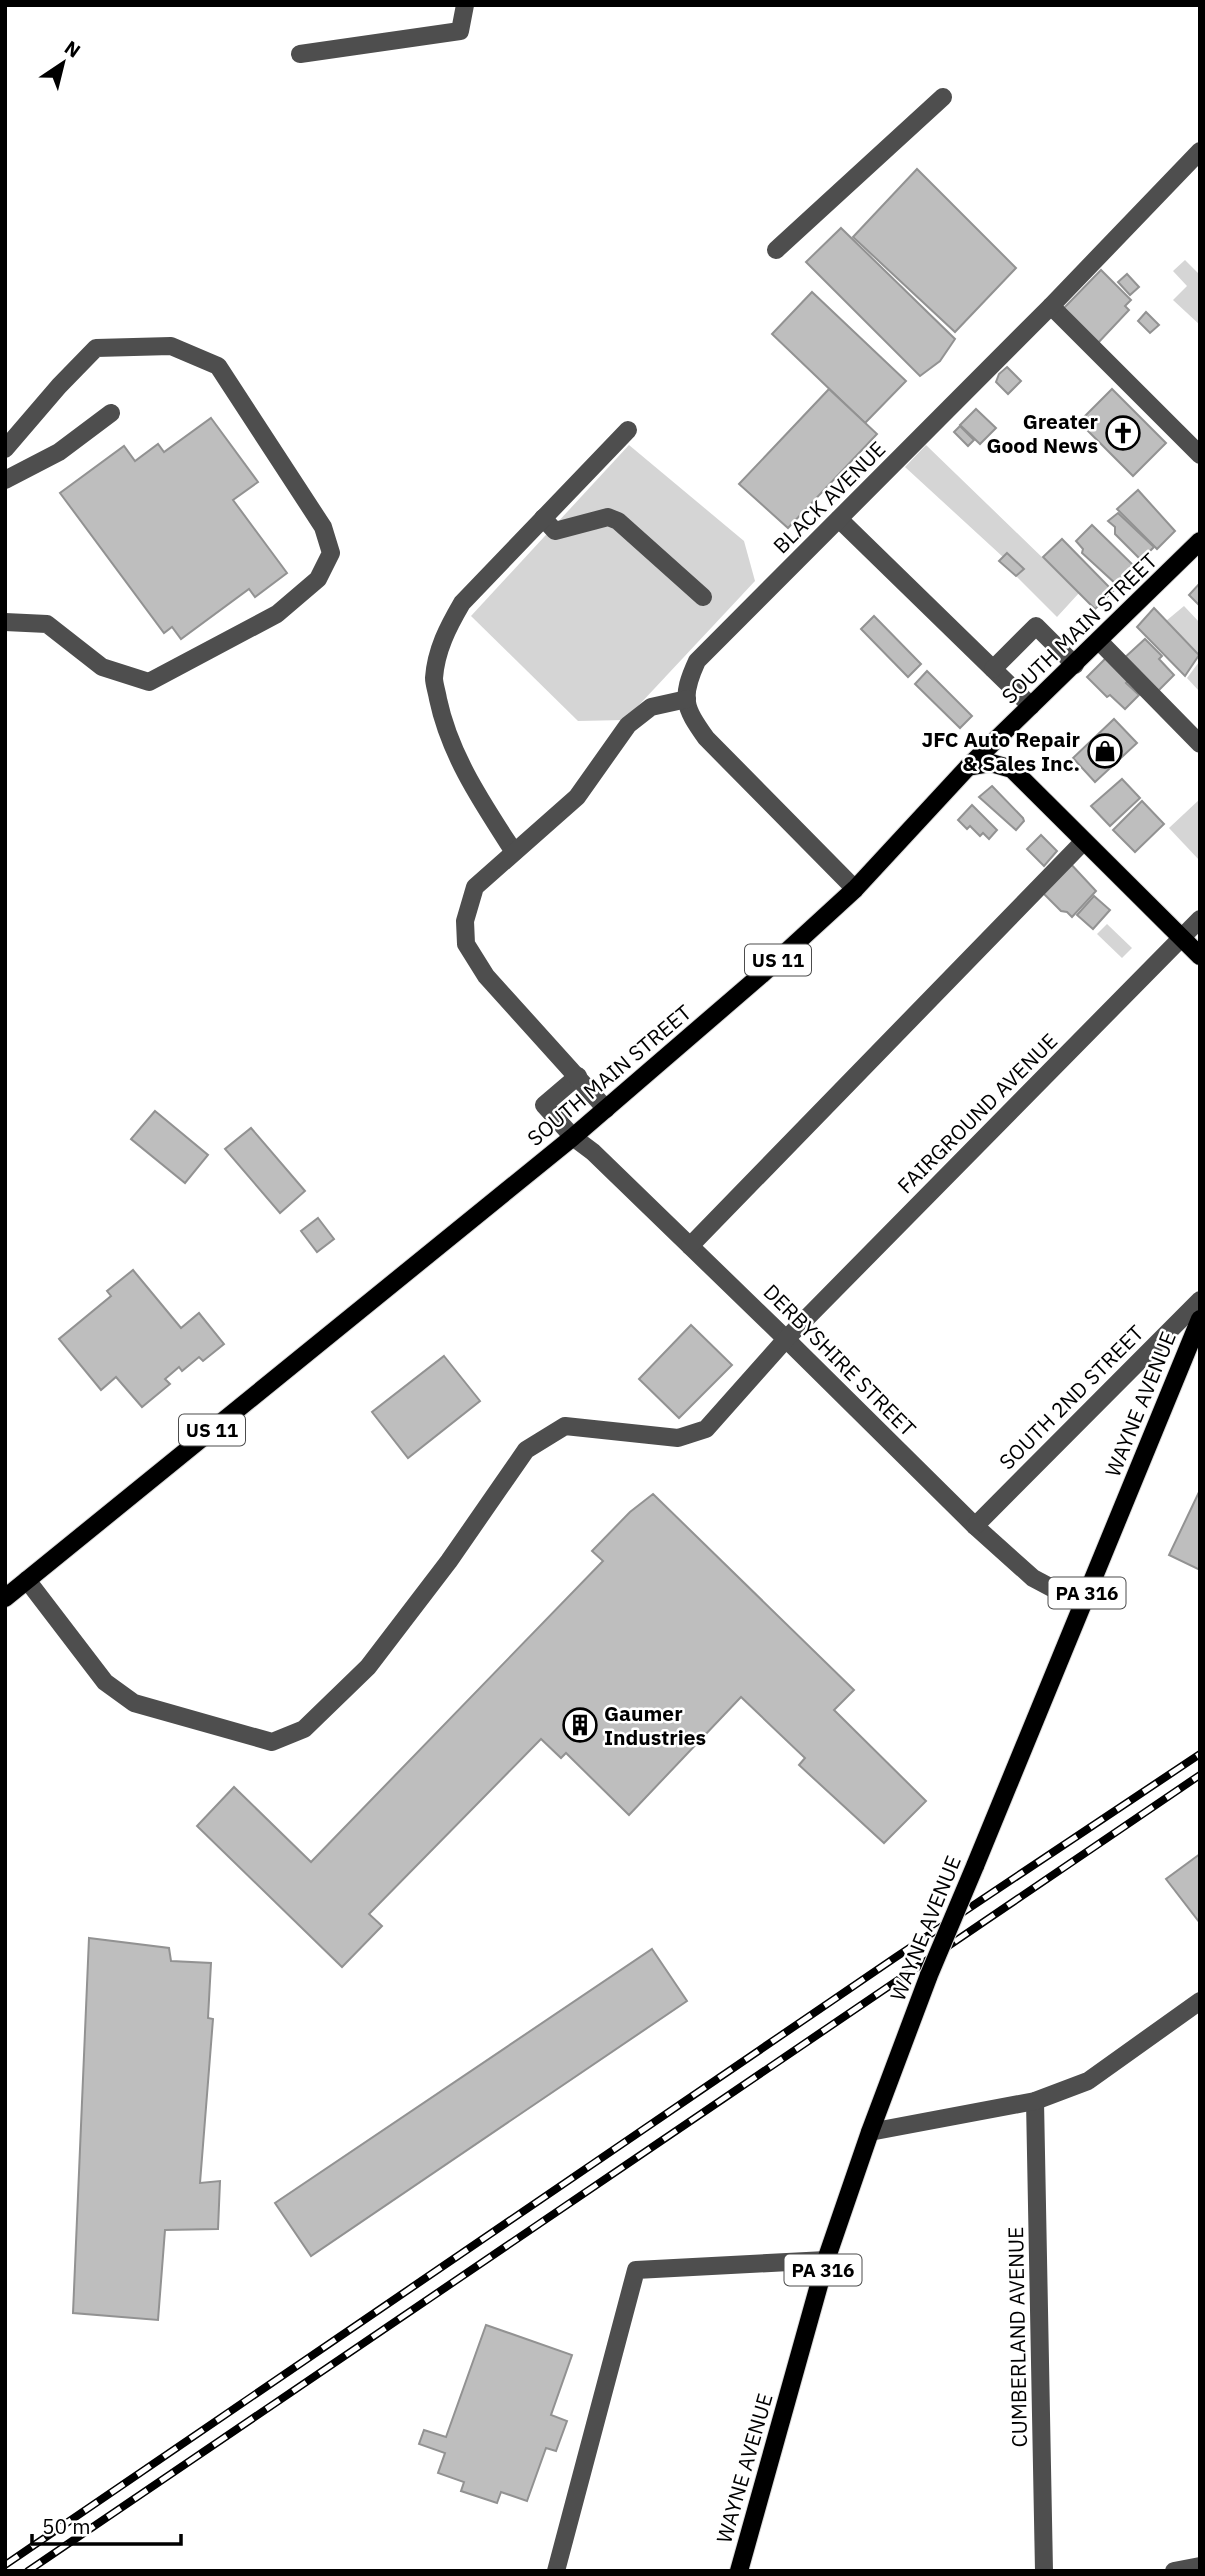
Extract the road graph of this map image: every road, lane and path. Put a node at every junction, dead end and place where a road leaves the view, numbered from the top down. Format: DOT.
graph roads {
  1 [pos="465,5"];
  2 [pos="300,54"];
  3 [pos="943,97"];
  4 [pos="1200,151"];
  5 [pos="776,250"];
  6 [pos="1051,306"];
  7 [pos="111,413"];
  8 [pos="628,430"];
  9 [pos="5,449"];
  10 [pos="1200,455"];
  11 [pos="5,480"];
  12 [pos="543,518"];
  13 [pos="839,519"];
  14 [pos="1200,541"];
  15 [pos="703,597"];
  16 [pos="5,622"];
  17 [pos="1099,641"];
  18 [pos="1075,665"];
  19 [pos="993,669"];
  20 [pos="687,699"];
  21 [pos="1031,706"];
  22 [pos="1006,731"];
  23 [pos="1200,744"];
  24 [pos="968,767"];
  25 [pos="1012,769"];
  26 [pos="1083,842"];
  27 [pos="514,852"];
  28 [pos="855,889"];
  29 [pos="1200,919"];
  30 [pos="1181,938"];
  31 [pos="1200,956"];
  32 [pos="578,1076"];
  33 [pos="606,1108"];
  34 [pos="573,1137"];
  35 [pos="690,1245"];
  36 [pos="1200,1300"];
  37 [pos="1200,1319"];
  38 [pos="786,1339"];
  39 [pos="975,1526"];
  40 [pos="27,1580"];
  41 [pos="5,1598"];
  42 [pos="1082,1604"];
  43 [pos="1200,2001"];
  44 [pos="1035,2101"];
  45 [pos="870,2132"];
  46 [pos="826,2260"];
  47 [pos="1200,2566"];
  48 [pos="556,2571"];
  49 [pos="739,2571"];
  50 [pos="1044,2571"];
  51 [pos="1174,2571"];
  1 -- 2 [label="street"];
  3 -- 5 [label="street"];
  4 -- 6 [label="street, BLACK AVENUE"];
  6 -- 10 [label="street"];
  6 -- 13 [label="street, BLACK AVENUE"];
  7 -- 11 [label="street"];
  8 -- 12 [label="street"];
  9 -- 16 [label="street"];
  12 -- 15 [label="street"];
  12 -- 27 [label="street"];
  13 -- 19 [label="street"];
  13 -- 20 [label="street, BLACK AVENUE"];
  14 -- 17 [label="main road, SOUTH MAIN STREET / US 11"];
  17 -- 18 [label="main road, SOUTH MAIN STREET / US 11"];
  17 -- 23 [label="street"];
  18 -- 19 [label="street"];
  18 -- 21 [label="main road, SOUTH MAIN STREET / US 11"];
  19 -- 21 [label="street"];
  20 -- 27 [label="street"];
  20 -- 28 [label="street"];
  21 -- 22 [label="main road, SOUTH MAIN STREET / US 11"];
  22 -- 24 [label="main road, SOUTH MAIN STREET / US 11"];
  22 -- 25 [label="main road"];
  24 -- 25 [label="main road"];
  24 -- 28 [label="main road, SOUTH MAIN STREET / US 11"];
  25 -- 26 [label="main road"];
  26 -- 30 [label="main road"];
  26 -- 35 [label="street"];
  27 -- 32 [label="street"];
  28 -- 33 [label="main road, SOUTH MAIN STREET / US 11"];
  29 -- 30 [label="street, FAIRGROUND AVENUE"];
  30 -- 31 [label="main road"];
  30 -- 38 [label="street, FAIRGROUND AVENUE"];
  32 -- 33 [label="street"];
  32 -- 34 [label="street, DERBYSHIRE STREET"];
  33 -- 34 [label="main road, SOUTH MAIN STREET / US 11"];
  34 -- 35 [label="street, DERBYSHIRE STREET"];
  34 -- 40 [label="main road, SOUTH MAIN STREET / US 11"];
  35 -- 38 [label="street, DERBYSHIRE STREET"];
  36 -- 39 [label="street, SOUTH 2ND STREET"];
  37 -- 42 [label="main road, WAYNE AVENUE / PA 316"];
  38 -- 39 [label="street, DERBYSHIRE STREET"];
  38 -- 40 [label="street, FAIRGROUND AVENUE"];
  39 -- 42 [label="street, DERBYSHIRE STREET"];
  40 -- 41 [label="main road, SOUTH MAIN STREET / US 11"];
  42 -- 45 [label="main road, WAYNE AVENUE / PA 316, bridge"];
  43 -- 44 [label="street"];
  44 -- 45 [label="street"];
  44 -- 50 [label="street, CUMBERLAND AVENUE"];
  45 -- 46 [label="main road, WAYNE AVENUE / PA 316"];
  46 -- 48 [label="street"];
  46 -- 49 [label="main road, WAYNE AVENUE / PA 316"];
  47 -- 51 [label="street"];
}
